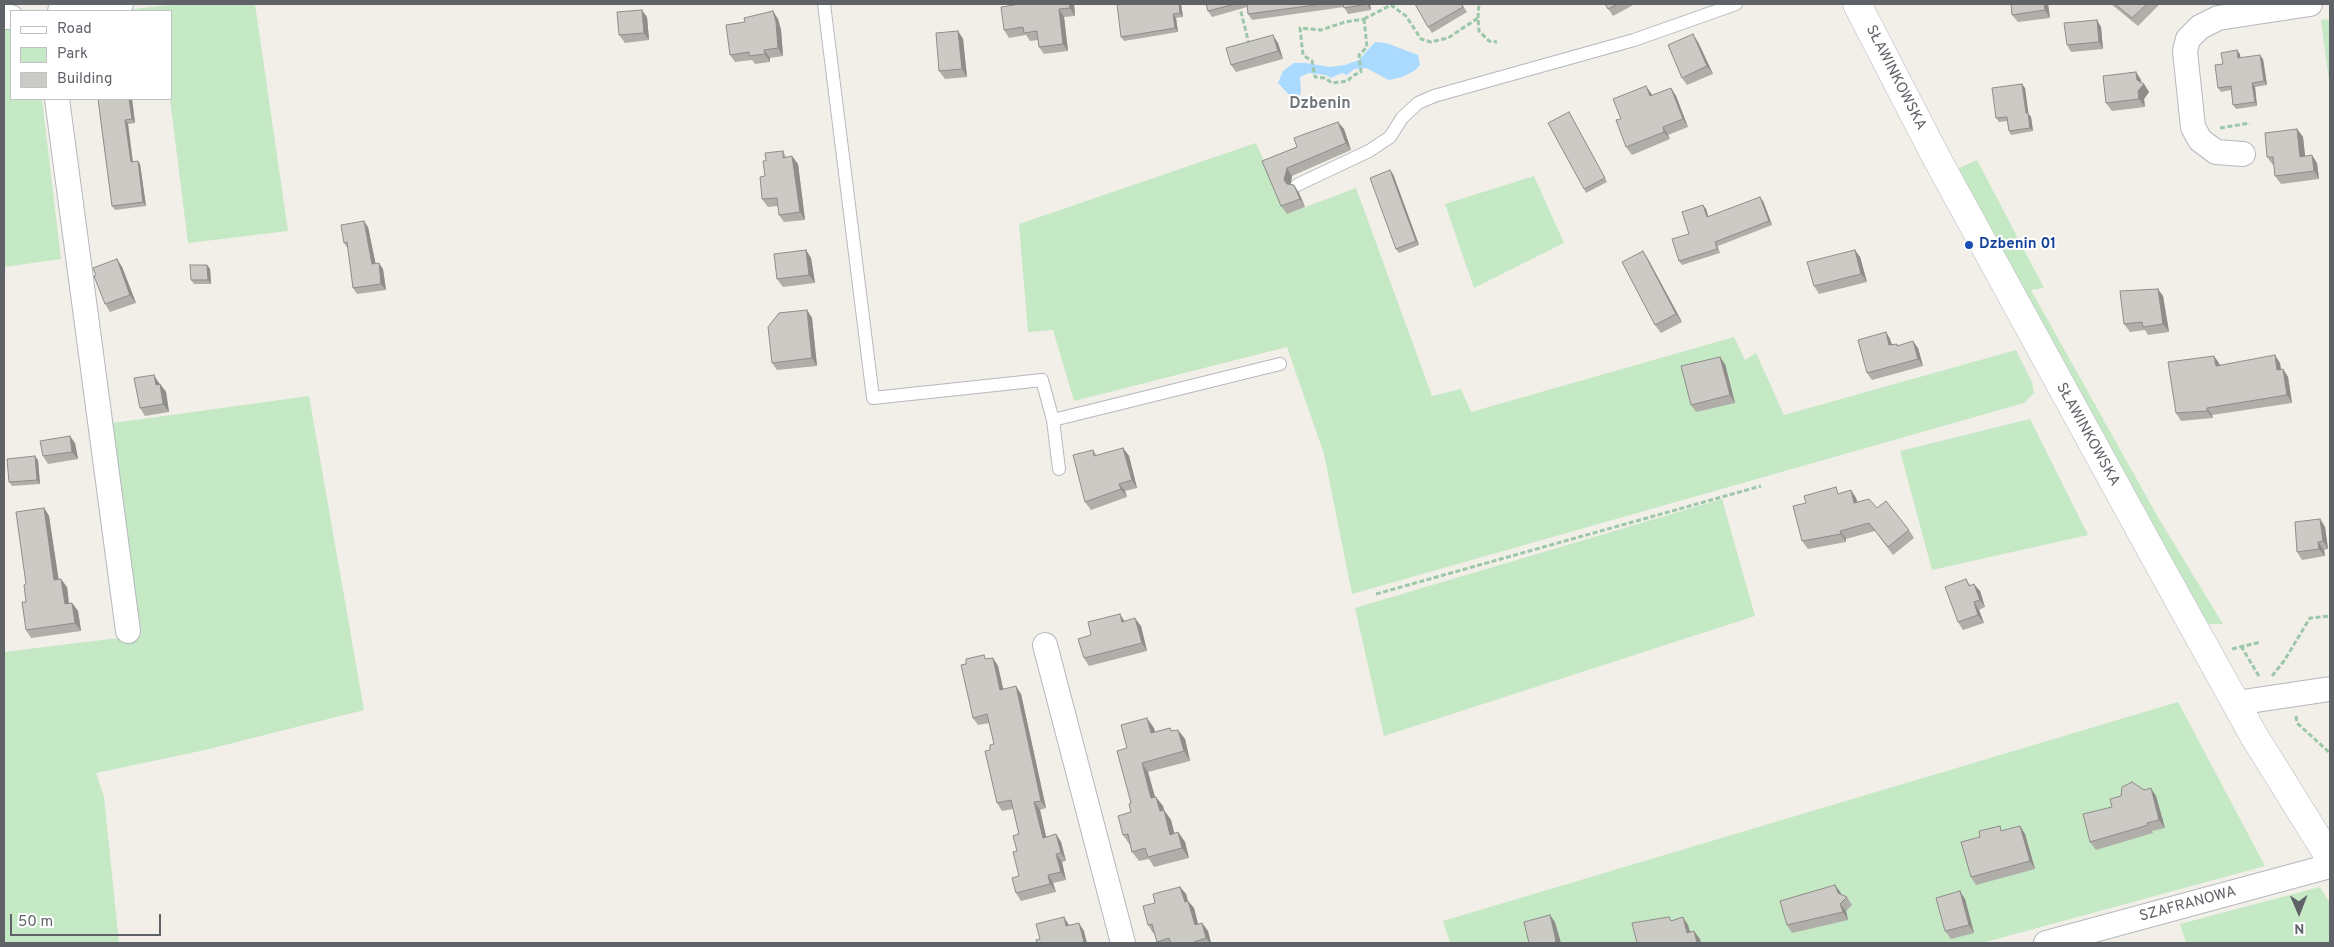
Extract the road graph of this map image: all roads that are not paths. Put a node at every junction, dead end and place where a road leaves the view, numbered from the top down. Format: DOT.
graph roads {
  1 [pos="121,4"];
  2 [pos="824,4"];
  3 [pos="1736,4"];
  4 [pos="1857,4"];
  5 [pos="2310,4"];
  6 [pos="69,10"];
  7 [pos="57,100"];
  8 [pos="2243,154"];
  9 [pos="1297,185"];
  10 [pos="1280,364"];
  11 [pos="1053,420"];
  12 [pos="1059,469"];
  13 [pos="128,631"];
  14 [pos="1045,645"];
  15 [pos="2330,689"];
  16 [pos="2236,703"];
  17 [pos="2330,858"];
  18 [pos="2330,866"];
  19 [pos="1123,943"];
  20 [pos="2046,943"];
  1 -- 6 [label="street"];
  2 -- 11 [label="lane"];
  3 -- 9 [label="lane"];
  4 -- 16 [label="street, SŁAWINKOWSKA"];
  5 -- 8 [label="street"];
  7 -- 13 [label="street"];
  10 -- 11 [label="lane"];
  11 -- 12 [label="lane"];
  14 -- 19 [label="street"];
  15 -- 16 [label="street"];
  16 -- 17 [label="street, SŁAWINKOWSKA"];
  18 -- 20 [label="street, SZAFRANOWA"];
}
